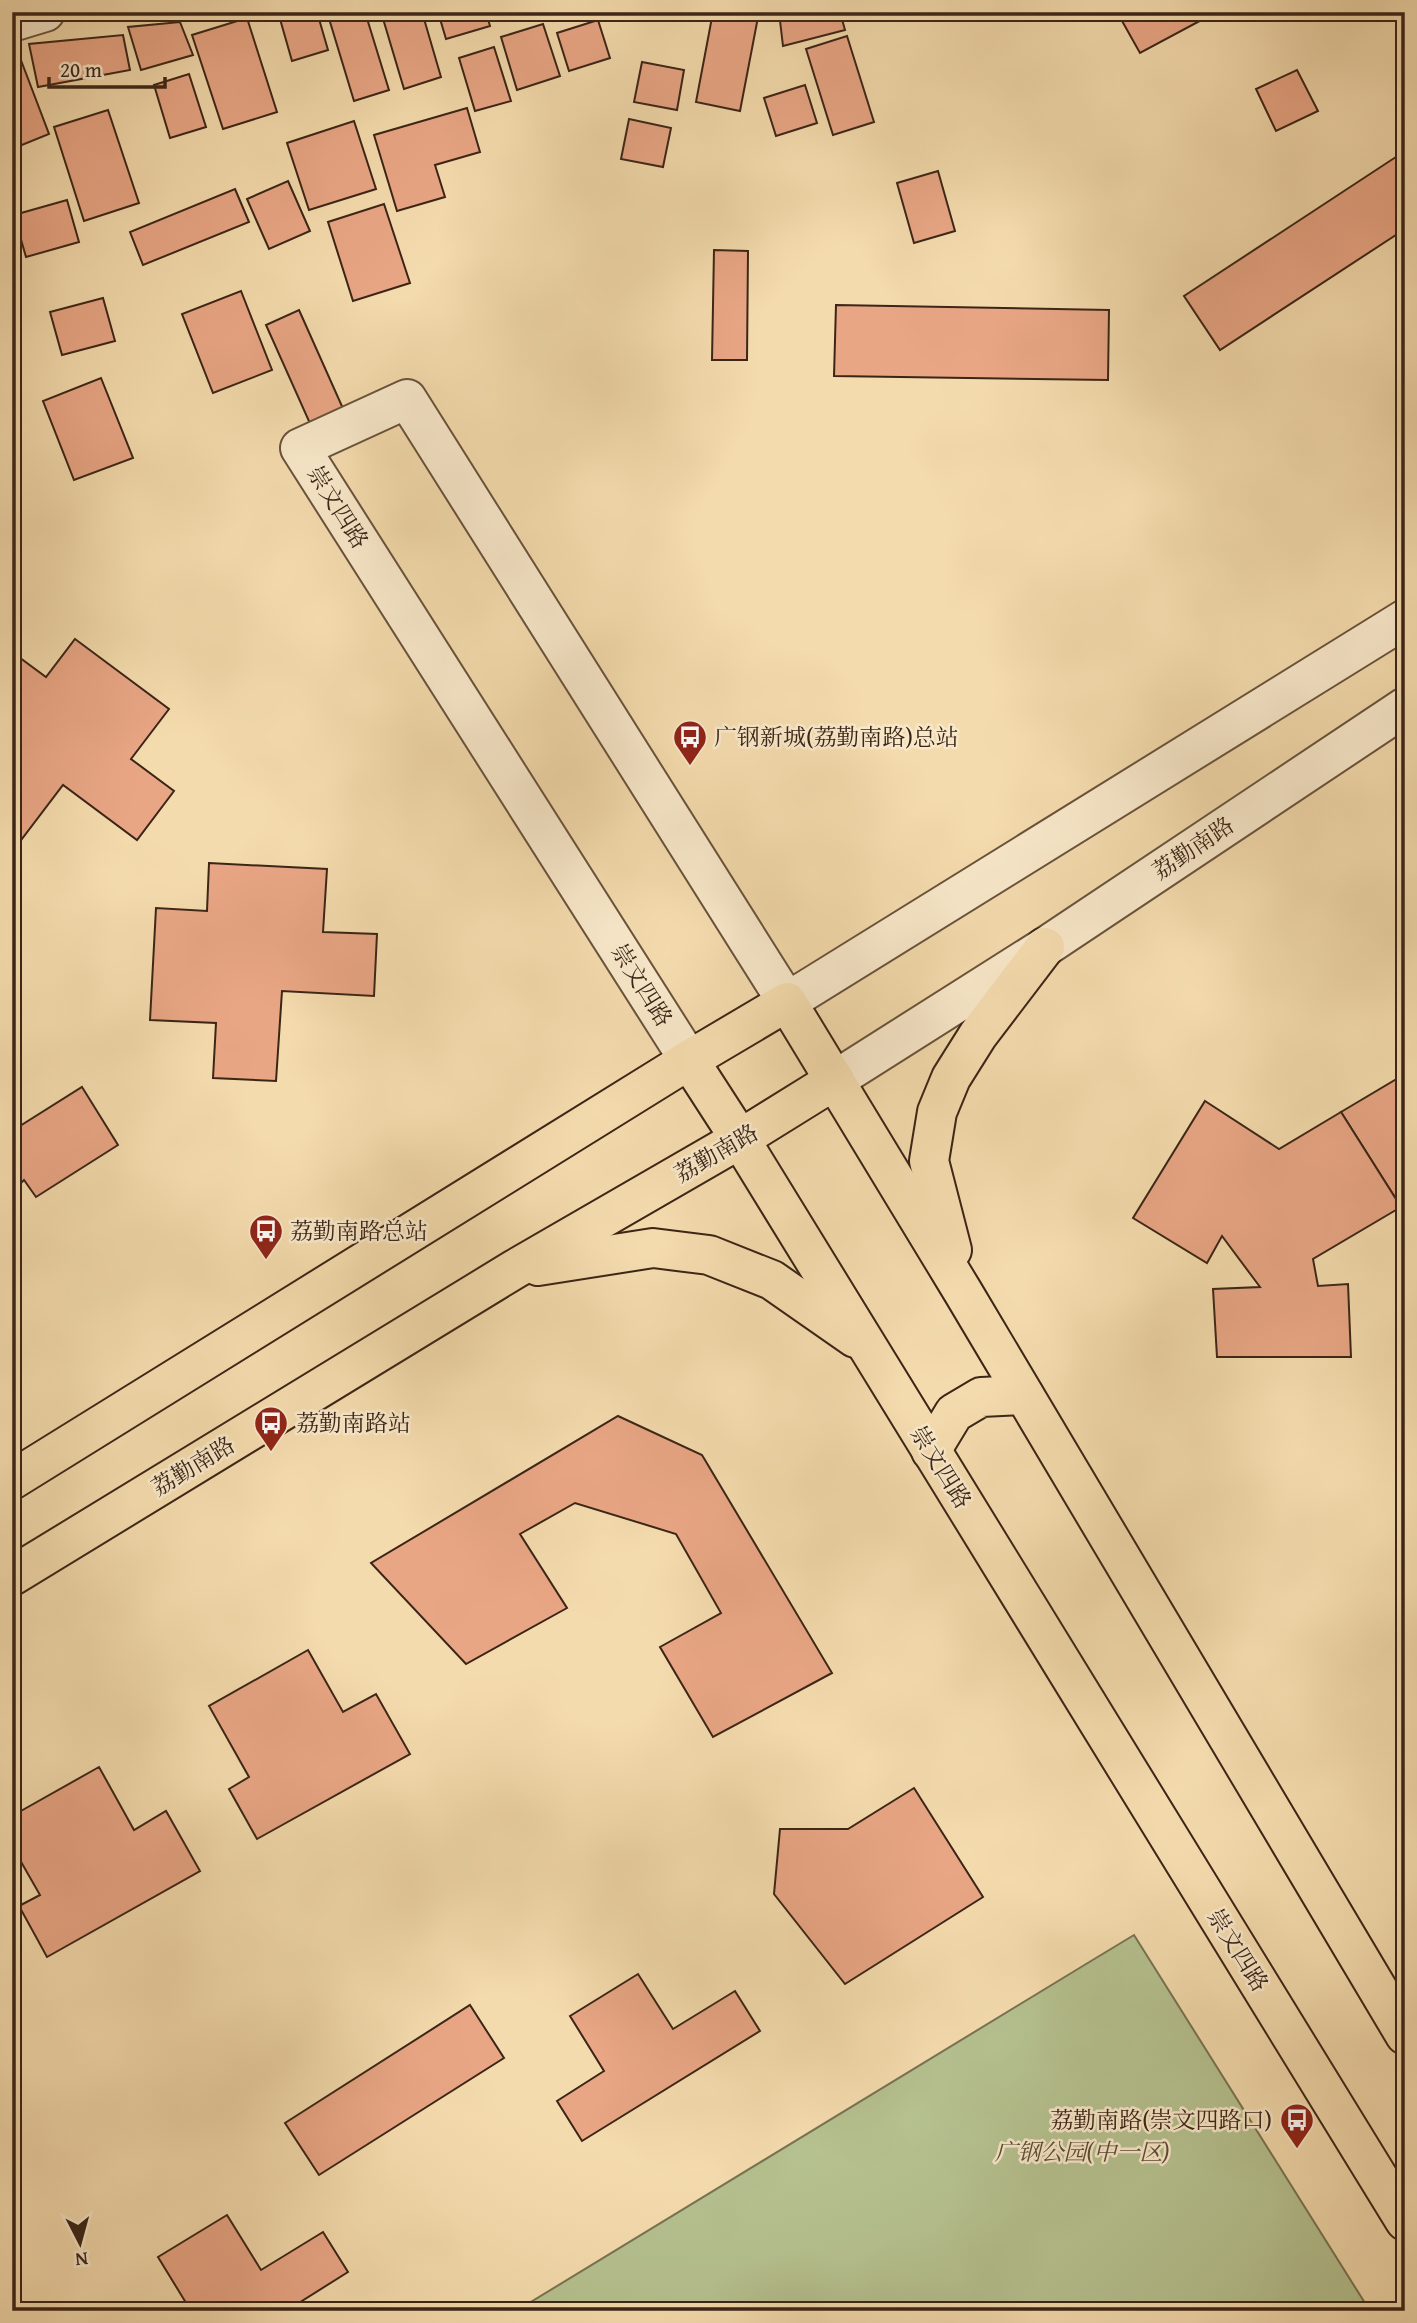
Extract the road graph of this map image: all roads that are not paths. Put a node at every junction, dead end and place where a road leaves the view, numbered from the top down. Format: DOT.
graph roads {
  1 [pos="45,12"];
  2 [pos="12,22"];
  3 [pos="1405,619"];
  4 [pos="1405,706"];
  5 [pos="1045,947"];
  6 [pos="787,1002"];
  7 [pos="689,1060"];
  8 [pos="835,1080"];
  9 [pos="740,1139"];
  10 [pos="515,1269"];
  11 [pos="963,1292"];
  12 [pos="867,1346"];
  13 [pos="1024,1395"];
  14 [pos="931,1451"];
  15 [pos="12,1480"];
  16 [pos="12,1576"];
  17 [pos="1392,1999"];
  18 [pos="1405,2035"];
  19 [pos="1405,2221"];
  1 -- 2 [label="street"];
  3 -- 6 [label="street"];
  4 -- 5 [label="street, 荔勤南路"];
  5 -- 8 [label="street, 荔勤南路"];
  5 -- 11 [label="main road"];
  6 -- 7 [label="main road"];
  6 -- 7 [label="street, 崇文四路"];
  6 -- 8 [label="main road, 崇文四路"];
  7 -- 9 [label="main road, 崇文四路"];
  7 -- 15 [label="main road"];
  8 -- 9 [label="main road, 荔勤南路"];
  8 -- 11 [label="main road, 崇文四路"];
  9 -- 10 [label="main road, 荔勤南路"];
  9 -- 12 [label="main road, 崇文四路"];
  10 -- 12 [label="main road"];
  10 -- 16 [label="main road, 荔勤南路"];
  11 -- 13 [label="main road, 崇文四路"];
  12 -- 14 [label="main road, 崇文四路"];
  13 -- 14 [label="main road"];
  13 -- 17 [label="main road, 崇文四路"];
  14 -- 19 [label="main road, 崇文四路"];
  17 -- 18 [label="main road, 崇文四路"];
}
